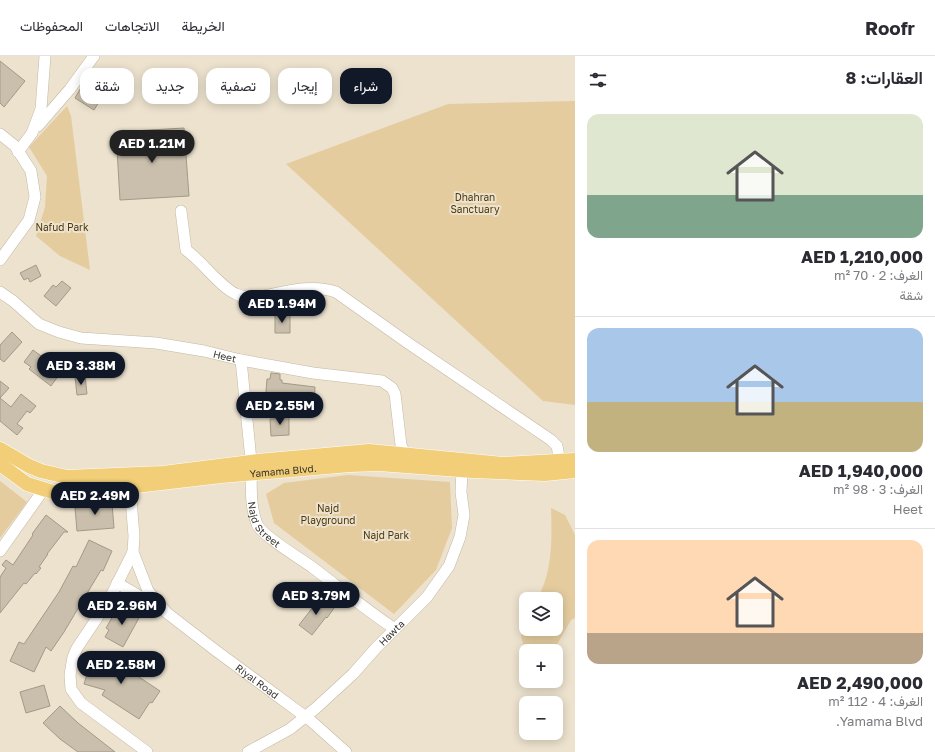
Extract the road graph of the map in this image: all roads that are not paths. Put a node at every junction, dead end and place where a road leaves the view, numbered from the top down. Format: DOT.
graph roads {
  1 [pos="45,56"];
  2 [pos="94,56"];
  3 [pos="32,133"];
  4 [pos="0,134"];
  5 [pos="18,152"];
  6 [pos="181,211"];
  7 [pos="0,260"];
  8 [pos="0,292"];
  9 [pos="241,360"];
  10 [pos="0,450"];
  11 [pos="405,454"];
  12 [pos="575,460"];
  13 [pos="560,462"];
  14 [pos="0,464"];
  15 [pos="251,467"];
  16 [pos="462,470"];
  17 [pos="575,471"];
  18 [pos="52,474"];
  19 [pos="130,487"];
  20 [pos="44,489"];
  21 [pos="0,551"];
  22 [pos="133,552"];
  23 [pos="117,584"];
  24 [pos="167,613"];
  25 [pos="395,629"];
  26 [pos="306,717"];
  27 [pos="147,752"];
  28 [pos="248,752"];
  29 [pos="346,752"];
  1 -- 3 [label="street"];
  2 -- 3 [label="street"];
  3 -- 5 [label="street"];
  4 -- 5 [label="street"];
  5 -- 7 [label="street"];
  6 -- 13 [label="street"];
  8 -- 9 [label="street, Heet"];
  9 -- 11 [label="street, Heet"];
  9 -- 15 [label="street, Najd Street"];
  10 -- 18 [label="main road, Yamama Blvd."];
  11 -- 13 [label="main road, Yamama Blvd."];
  11 -- 15 [label="main road, Yamama Blvd."];
  12 -- 13 [label="main road, Yamama Blvd."];
  14 -- 20 [label="main road, Yamama Blvd."];
  15 -- 16 [label="main road, Yamama Blvd."];
  15 -- 18 [label="main road, Yamama Blvd."];
  15 -- 19 [label="main road, Yamama Blvd."];
  15 -- 25 [label="street, Najd Street"];
  16 -- 17 [label="main road, Yamama Blvd."];
  16 -- 25 [label="street, Hawta"];
  18 -- 20 [label="street"];
  19 -- 20 [label="main road, Yamama Blvd."];
  19 -- 22 [label="street"];
  20 -- 21 [label="street"];
  22 -- 23 [label="street"];
  22 -- 24 [label="street, Riyal Road"];
  23 -- 24 [label="street, Riyal Road"];
  23 -- 27 [label="street"];
  24 -- 26 [label="street, Riyal Road"];
  25 -- 26 [label="street, Hawta"];
  26 -- 28 [label="street, Hawta"];
  26 -- 29 [label="street, Riyal Road"];
}
